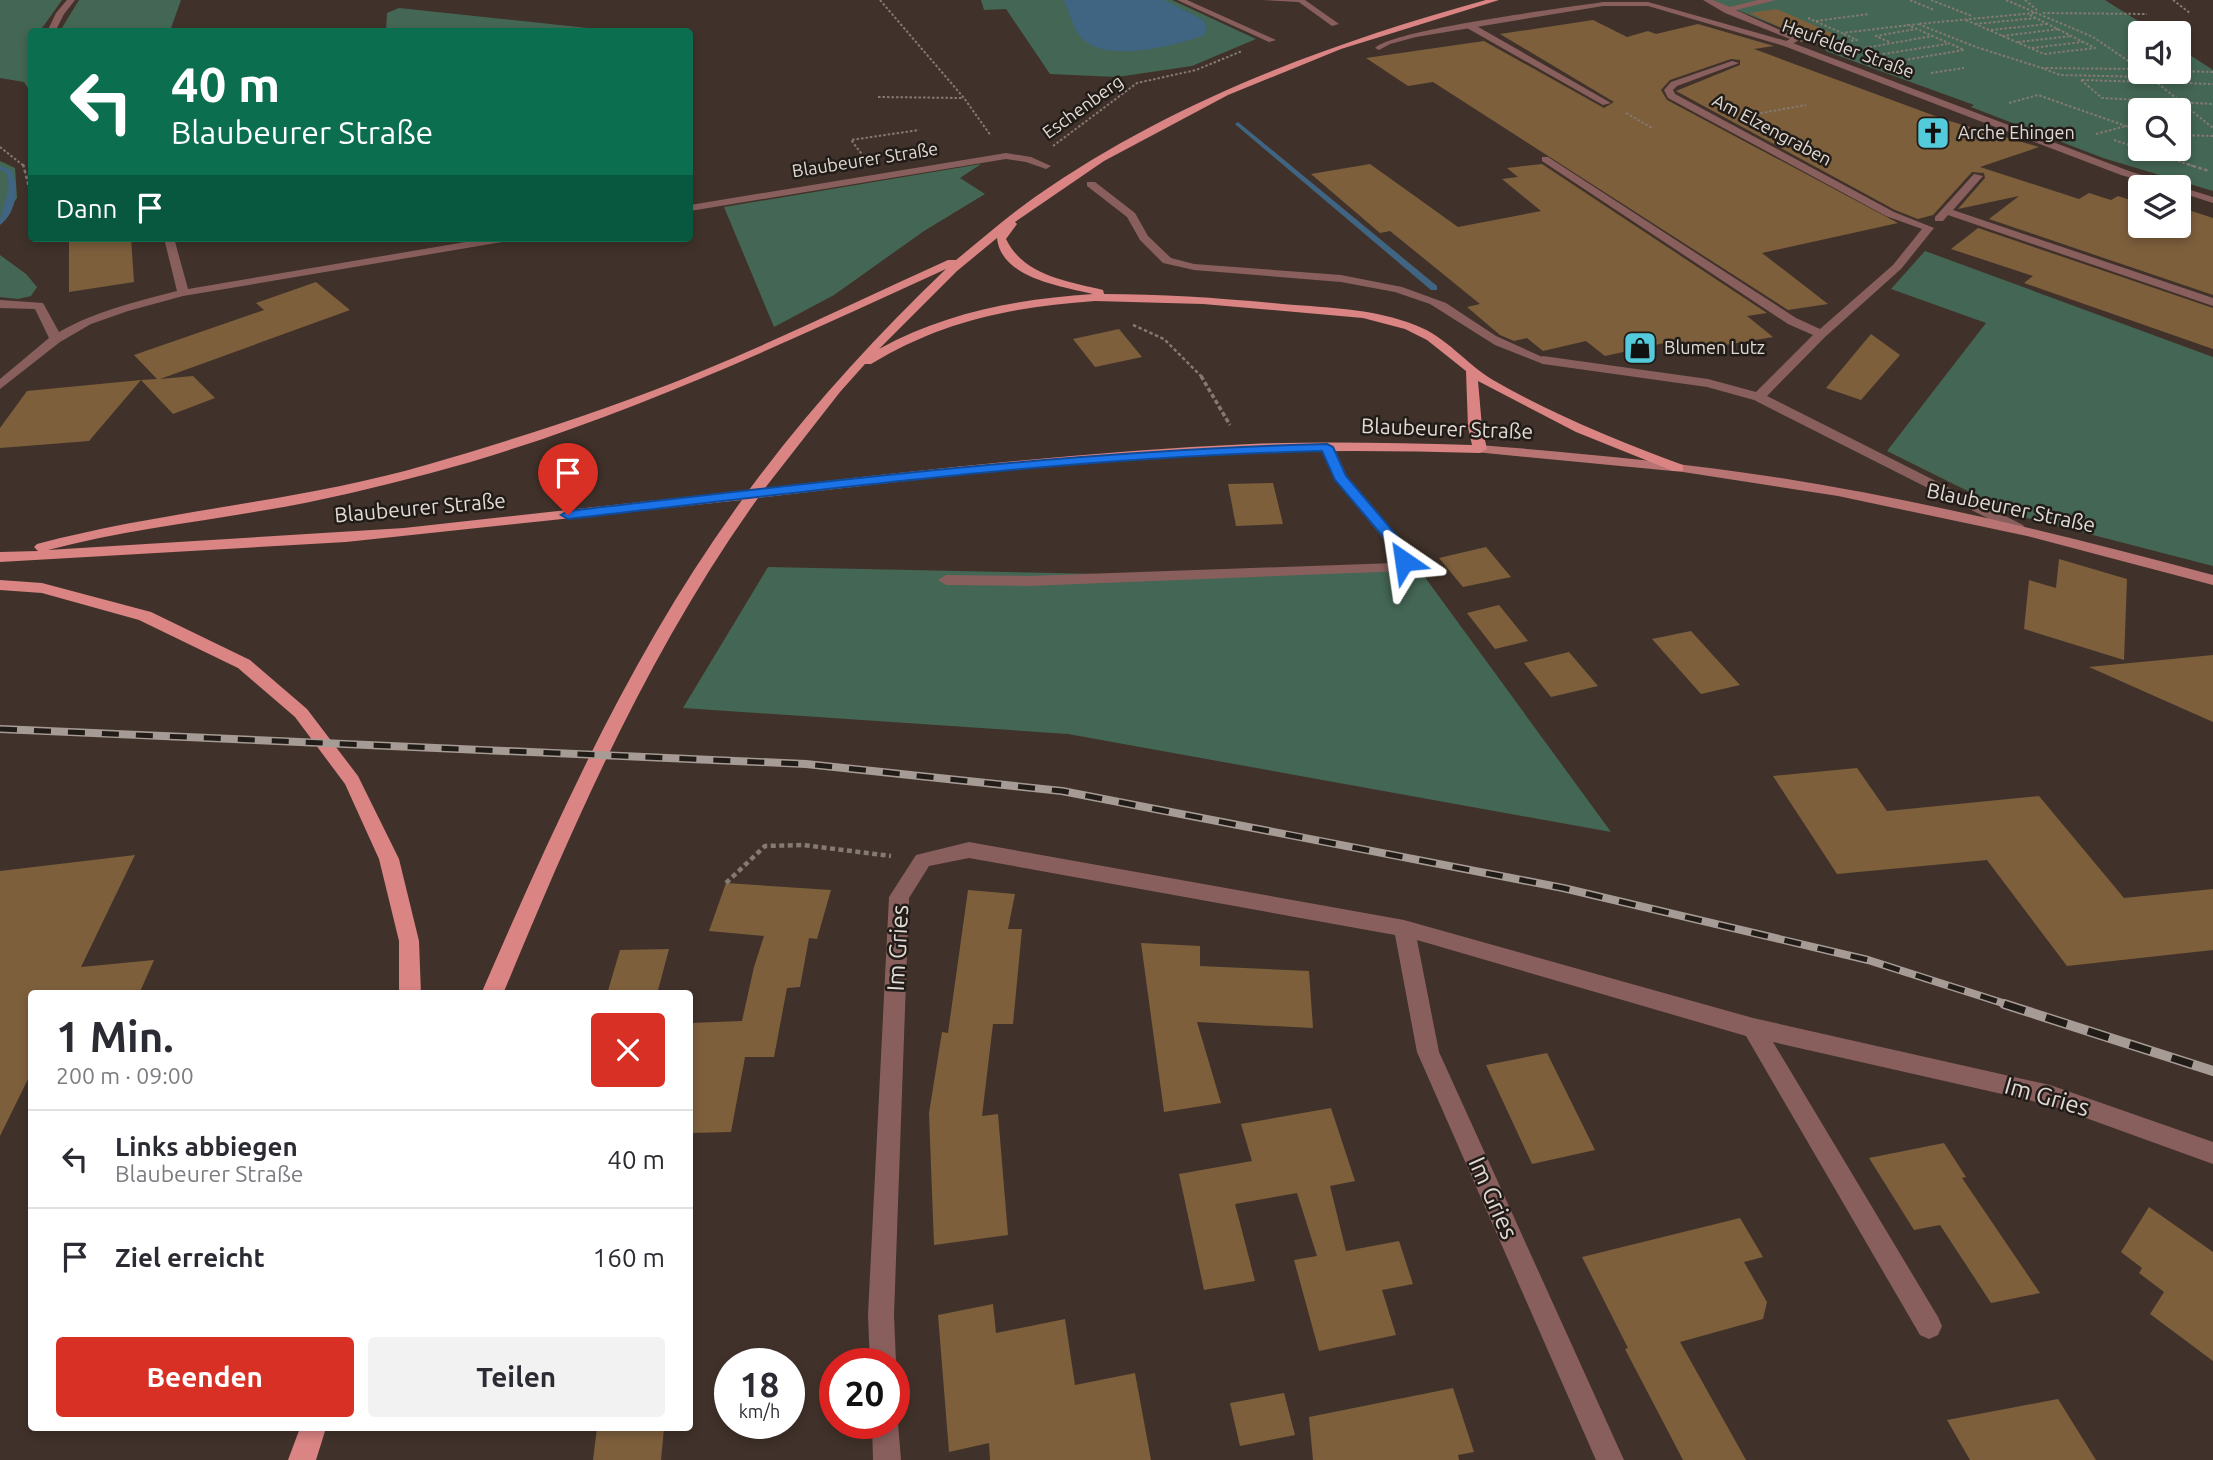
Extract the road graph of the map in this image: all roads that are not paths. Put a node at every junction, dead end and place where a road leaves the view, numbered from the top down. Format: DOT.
graph roads {
  1 [pos="71,0"];
  2 [pos="1181,0"];
  3 [pos="1265,0"];
  4 [pos="1299,0"];
  5 [pos="1494,0"];
  6 [pos="1707,0"];
  7 [pos="1772,0"];
  8 [pos="1728,11"];
  9 [pos="1335,24"];
  10 [pos="1469,26"];
  11 [pos="53,28"];
  12 [pos="1272,40"];
  13 [pos="1787,44"];
  14 [pos="1379,48"];
  15 [pos="1735,63"];
  16 [pos="1606,103"];
  17 [pos="1545,159"];
  18 [pos="1046,166"];
  19 [pos="2132,175"];
  20 [pos="1978,176"];
  21 [pos="1091,184"];
  22 [pos="2191,193"];
  23 [pos="2213,200"];
  24 [pos="693,207"];
  25 [pos="1947,211"];
  26 [pos="1017,215"];
  27 [pos="1928,228"];
  28 [pos="170,242"];
  29 [pos="484,242"];
  30 [pos="971,253"];
  31 [pos="183,293"];
  32 [pos="1114,295"];
  33 [pos="2213,302"];
  34 [pos="0,304"];
  35 [pos="1821,334"];
  36 [pos="56,339"];
  37 [pos="852,369"];
  38 [pos="1471,373"];
  39 [pos="0,385"];
  40 [pos="1759,397"];
  41 [pos="1327,447"];
  42 [pos="1480,449"];
  43 [pos="1678,468"];
  44 [pos="2018,528"];
  45 [pos="3,557"];
  46 [pos="946,580"];
  47 [pos="2213,580"];
  48 [pos="0,585"];
  49 [pos="1404,928"];
  50 [pos="410,990"];
  51 [pos="494,990"];
  52 [pos="1753,1028"];
  53 [pos="2213,1153"];
  54 [pos="1930,1326"];
  55 [pos="882,1348"];
  56 [pos="312,1431"];
  57 [pos="886,1439"];
  58 [pos="302,1460"];
  59 [pos="887,1460"];
  60 [pos="1610,1460"];
  1 -- 11 [label="street"];
  2 -- 12 [label="street"];
  3 -- 4 [label="street"];
  4 -- 9 [label="street"];
  5 -- 26 [label="main road"];
  6 -- 8 [label="street"];
  7 -- 8 [label="street"];
  8 -- 13 [label="street"];
  10 -- 13 [label="street, Heufelder Straße"];
  10 -- 14 [label="street, Heufelder Straße"];
  10 -- 16 [label="street"];
  13 -- 19 [label="street, Heufelder Straße"];
  15 -- 27 [label="street, Am Elzengraben"];
  17 -- 35 [label="street"];
  18 -- 24 [label="street, Blaubeurer Straße"];
  20 -- 25 [label="street"];
  21 -- 40 [label="street"];
  22 -- 23 [label="street"];
  25 -- 27 [label="street"];
  25 -- 33 [label="street"];
  26 -- 30 [label="main road"];
  26 -- 32 [label="main road"];
  27 -- 35 [label="street"];
  28 -- 31 [label="street"];
  29 -- 31 [label="street"];
  30 -- 37 [label="main road"];
  30 -- 45 [label="main road"];
  31 -- 36 [label="street"];
  32 -- 37 [label="main road"];
  32 -- 38 [label="main road"];
  34 -- 36 [label="street"];
  35 -- 40 [label="street"];
  36 -- 39 [label="street"];
  37 -- 51 [label="main road"];
  38 -- 42 [label="main road"];
  38 -- 43 [label="main road"];
  40 -- 44 [label="street"];
  41 -- 42 [label="main road, Blaubeurer Straße"];
  41 -- 45 [label="main road, Blaubeurer Straße"];
  41 -- 46 [label="street"];
  42 -- 43 [label="street, Blaubeurer Straße"];
  43 -- 44 [label="street, Blaubeurer Straße"];
  44 -- 47 [label="street, Blaubeurer Straße"];
  48 -- 50 [label="main road"];
  49 -- 52 [label="street, Im Gries"];
  49 -- 55 [label="street, Im Gries"];
  49 -- 60 [label="street, Im Gries"];
  52 -- 53 [label="street, Im Gries"];
  52 -- 54 [label="street"];
  56 -- 58 [label="main road"];
  57 -- 59 [label="street"];
}
